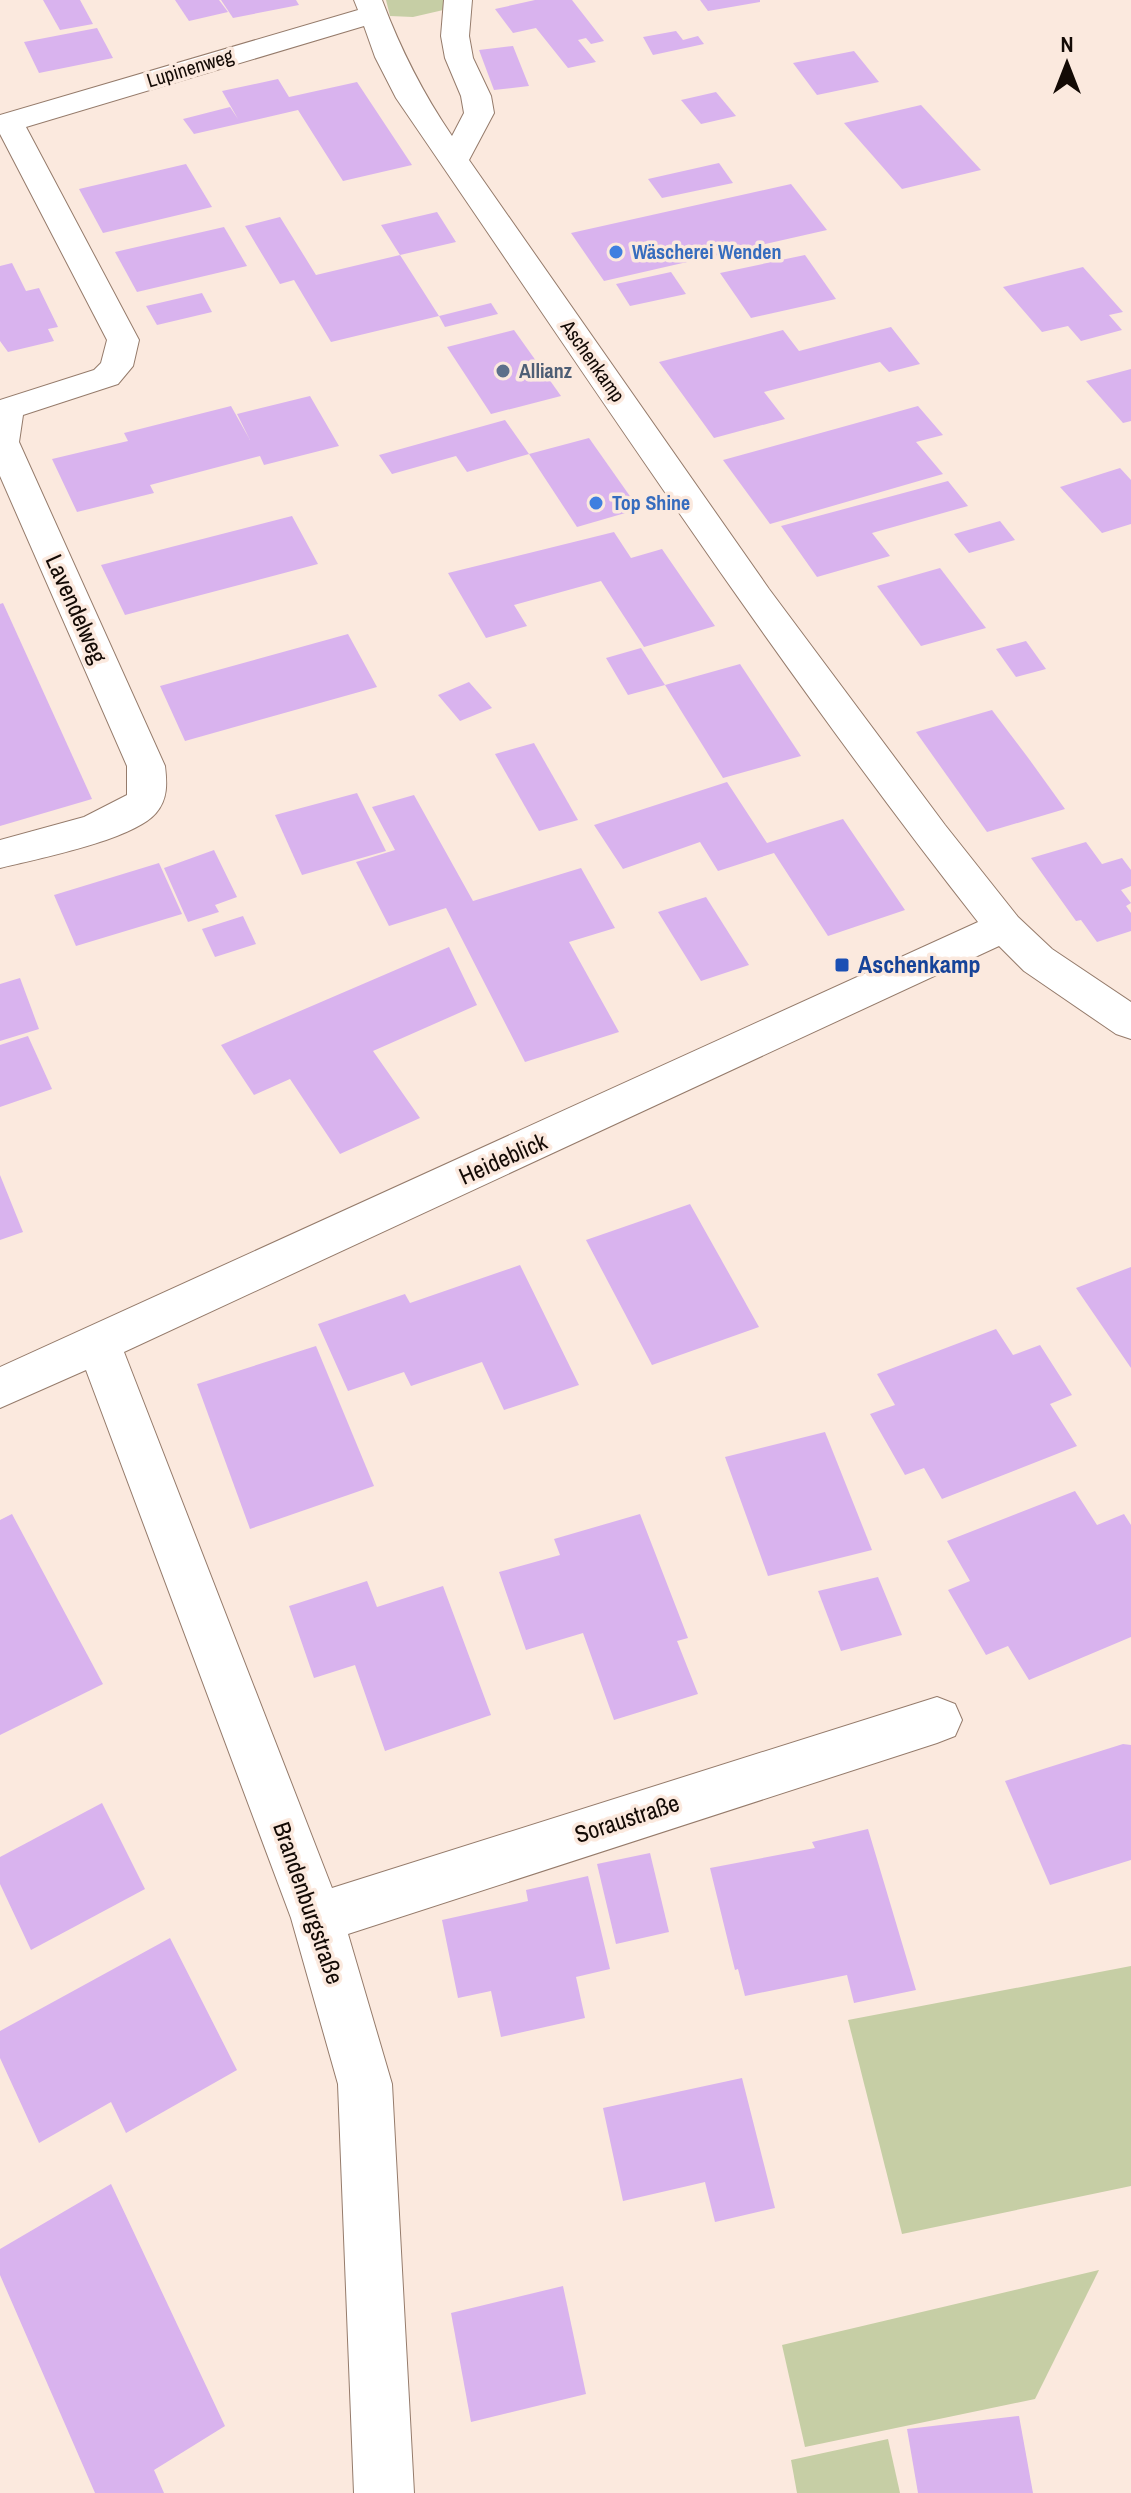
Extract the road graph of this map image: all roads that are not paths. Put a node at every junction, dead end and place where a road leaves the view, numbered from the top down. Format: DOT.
graph roads {
  1 [pos="458,0"];
  2 [pos="370,8"];
  3 [pos="4,124"];
  4 [pos="454,160"];
  5 [pos="123,340"];
  6 [pos="0,854"];
  7 [pos="1004,927"];
  8 [pos="1131,1023"];
  9 [pos="98,1342"];
  10 [pos="0,1388"];
  11 [pos="937,1720"];
  12 [pos="317,1918"];
  13 [pos="384,2493"];
  1 -- 4 [label="street"];
  2 -- 3 [label="street, Lupinenweg"];
  2 -- 4 [label="street, Aschenkamp"];
  3 -- 5 [label="street, Lupinenweg"];
  4 -- 7 [label="street, Aschenkamp"];
  5 -- 6 [label="street, Lavendelweg"];
  7 -- 8 [label="street, Aschenkamp"];
  7 -- 9 [label="street, Heideblick"];
  9 -- 10 [label="street, Heideblick"];
  9 -- 12 [label="street, Brandenburgstraße"];
  11 -- 12 [label="street, Soraustraße"];
  12 -- 13 [label="street, Brandenburgstraße"];
}
